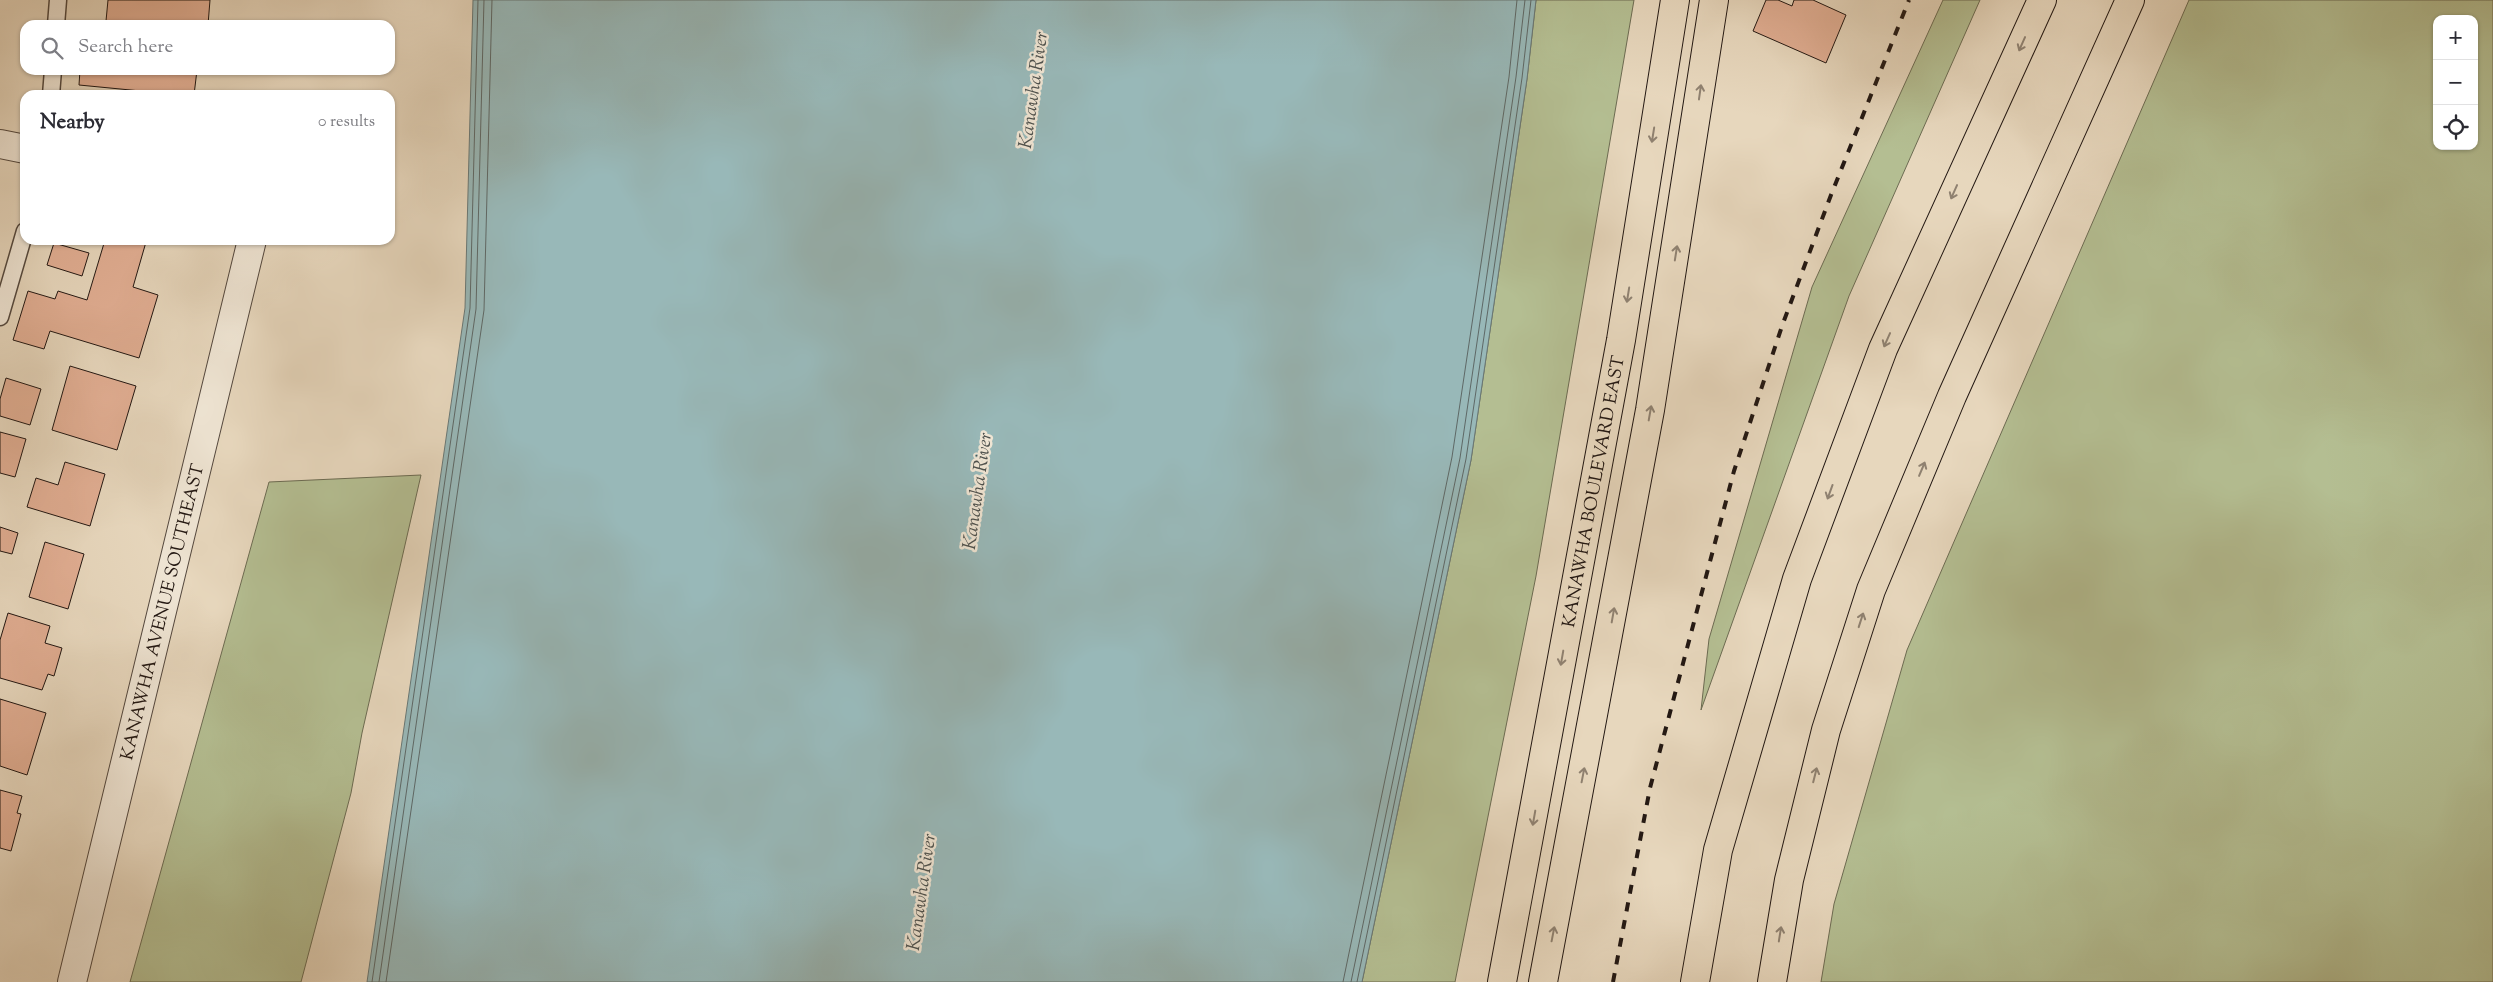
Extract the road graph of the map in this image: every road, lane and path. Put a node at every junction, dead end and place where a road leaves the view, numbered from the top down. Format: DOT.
graph roads {
  1 [pos="58,0"];
  2 [pos="1675,0"];
  3 [pos="1714,0"];
  4 [pos="2042,0"];
  5 [pos="2130,0"];
  6 [pos="56,20"];
  7 [pos="53,75"];
  8 [pos="51,90"];
  9 [pos="0,144"];
  10 [pos="20,148"];
  11 [pos="21,245"];
  12 [pos="251,245"];
  13 [pos="0,317"];
  14 [pos="72,982"];
  15 [pos="1502,982"];
  16 [pos="1543,982"];
  17 [pos="1695,982"];
  18 [pos="1772,982"];
  1 -- 6 [label="lane"];
  2 -- 15 [label="main road, KANAWHA BOULEVARD EAST, one-way"];
  16 -- 3 [label="main road, one-way"];
  4 -- 17 [label="main road, one-way"];
  18 -- 5 [label="main road, one-way"];
  7 -- 8 [label="lane"];
  9 -- 10 [label="street"];
  11 -- 13 [label="lane"];
  12 -- 14 [label="street, KANAWHA AVENUE SOUTHEAST"];
}
